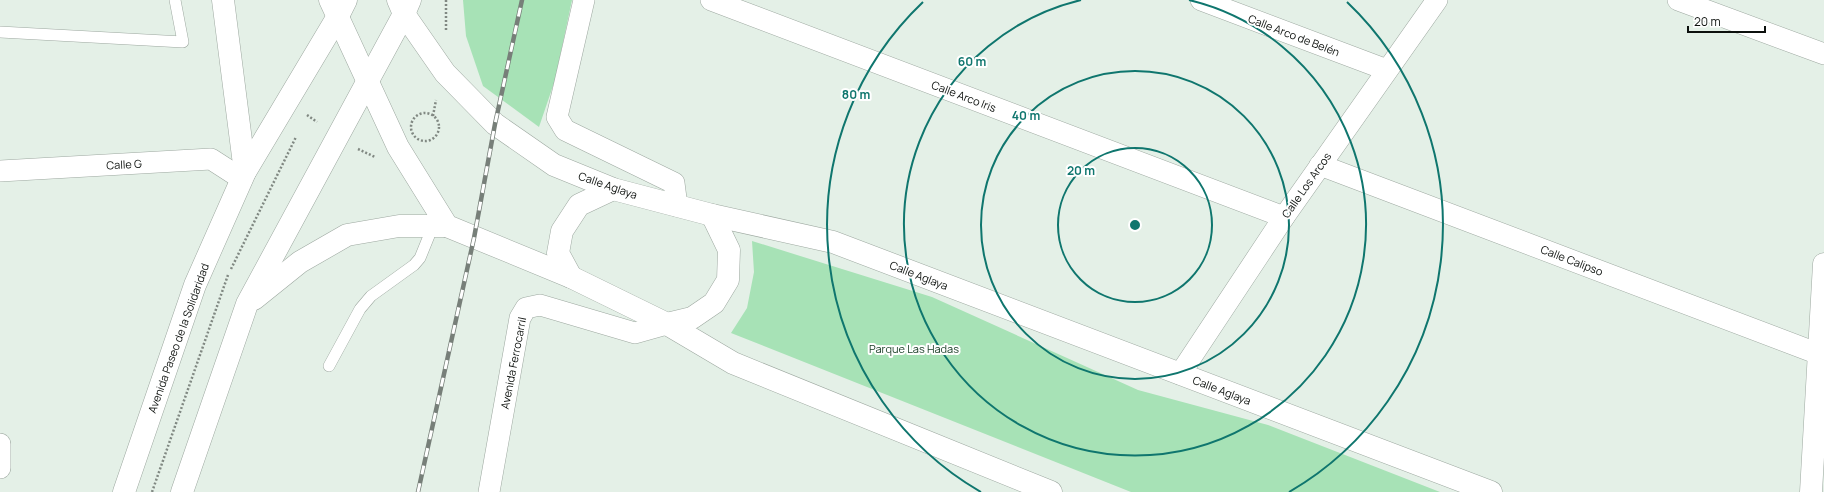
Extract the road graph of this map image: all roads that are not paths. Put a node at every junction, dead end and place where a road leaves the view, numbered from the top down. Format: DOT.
graph roads {
  1 [pos="175,0"];
  2 [pos="223,0"];
  3 [pos="584,0"];
  4 [pos="711,0"];
  5 [pos="1201,0"];
  6 [pos="1437,0"];
  7 [pos="1678,0"];
  8 [pos="404,5"];
  9 [pos="338,6"];
  10 [pos="0,32"];
  11 [pos="1824,54"];
  12 [pos="1387,70"];
  13 [pos="368,82"];
  14 [pos="1320,165"];
  15 [pos="0,171"];
  16 [pos="244,176"];
  17 [pos="613,189"];
  18 [pos="677,206"];
  19 [pos="712,215"];
  20 [pos="1284,217"];
  21 [pos="440,226"];
  22 [pos="1824,264"];
  23 [pos="571,277"];
  24 [pos="247,304"];
  25 [pos="667,324"];
  26 [pos="1821,355"];
  27 [pos="329,366"];
  28 [pos="1180,374"];
  29 [pos="0,444"];
  30 [pos="0,468"];
  31 [pos="124,492"];
  32 [pos="182,492"];
  33 [pos="488,492"];
  34 [pos="1051,492"];
  35 [pos="1491,492"];
  36 [pos="1811,492"];
  1 -- 10 [label="lane"];
  2 -- 16 [label="main road"];
  3 -- 18 [label="street"];
  4 -- 20 [label="street, Calle Arco Iris"];
  5 -- 12 [label="street, Calle Arco de Belén"];
  6 -- 12 [label="street, Calle Los Arcos"];
  7 -- 11 [label="street"];
  8 -- 13 [label="main road"];
  8 -- 17 [label="main road, Calle Aglaya"];
  9 -- 13 [label="main road"];
  9 -- 16 [label="main road, Avenida Paseo de la Solidaridad"];
  12 -- 14 [label="street, Calle Los Arcos"];
  13 -- 21 [label="main road"];
  13 -- 24 [label="main road"];
  14 -- 20 [label="street, Calle Los Arcos"];
  14 -- 26 [label="street, Calle Calipso"];
  15 -- 16 [label="street, Calle G"];
  16 -- 31 [label="main road, Avenida Paseo de la Solidaridad"];
  17 -- 18 [label="main road, Calle Aglaya"];
  17 -- 23 [label="main road"];
  18 -- 19 [label="main road, Calle Aglaya"];
  19 -- 25 [label="main road"];
  19 -- 28 [label="main road, Calle Aglaya"];
  20 -- 28 [label="street, Calle Los Arcos"];
  21 -- 23 [label="main road"];
  21 -- 24 [label="main road"];
  21 -- 27 [label="lane"];
  22 -- 26 [label="main road"];
  23 -- 25 [label="main road"];
  24 -- 32 [label="main road"];
  25 -- 33 [label="street, Avenida Ferrocarril"];
  25 -- 34 [label="main road"];
  26 -- 36 [label="main road"];
  28 -- 35 [label="main road, Calle Aglaya"];
  29 -- 30 [label="street"];
}
